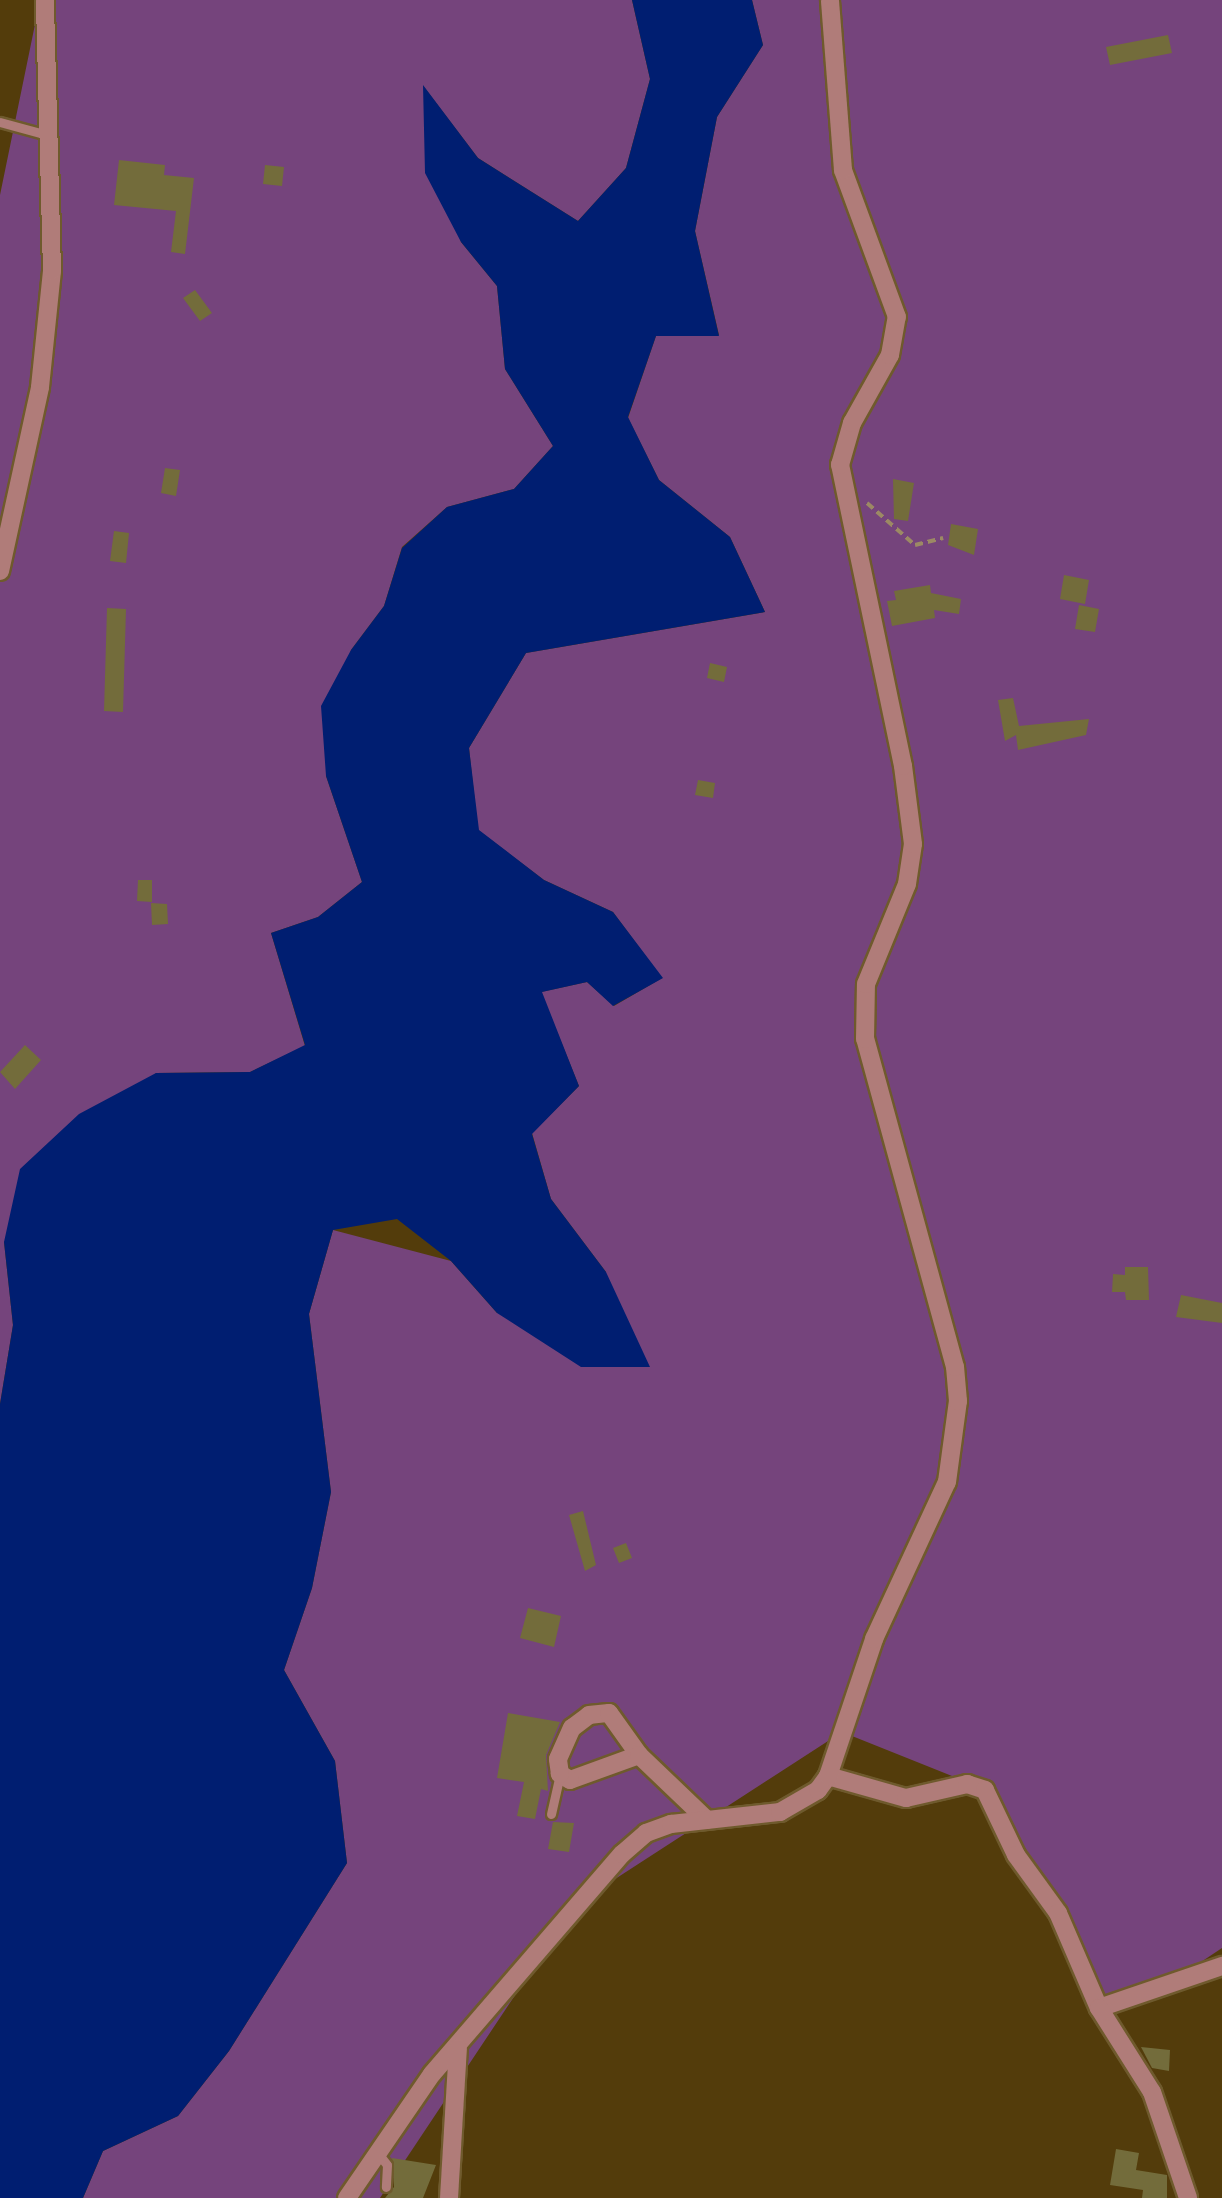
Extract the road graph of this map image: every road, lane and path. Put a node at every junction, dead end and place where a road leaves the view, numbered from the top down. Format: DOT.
graph roads {
  1 [pos="45,0"];
  2 [pos="830,0"];
  3 [pos="0,122"];
  4 [pos="48,135"];
  5 [pos="841,490"];
  6 [pos="943,538"];
  7 [pos="0,571"];
  8 [pos="639,1756"];
  9 [pos="560,1774"];
  10 [pos="828,1776"];
  11 [pos="551,1814"];
  12 [pos="707,1820"];
  13 [pos="1222,1966"];
  14 [pos="1099,2008"];
  15 [pos="458,2048"];
  16 [pos="375,2150"];
  17 [pos="386,2188"];
  18 [pos="347,2198"];
  19 [pos="449,2198"];
  20 [pos="1188,2198"];
  1 -- 4 [label="street"];
  2 -- 5 [label="street"];
  3 -- 4 [label="lane"];
  4 -- 7 [label="street"];
  5 -- 6 [label="path"];
  5 -- 10 [label="street"];
  8 -- 9 [label="street"];
  8 -- 9 [label="street"];
  8 -- 12 [label="street"];
  9 -- 11 [label="lane"];
  10 -- 12 [label="street"];
  10 -- 14 [label="street"];
  12 -- 15 [label="street"];
  13 -- 14 [label="street"];
  14 -- 20 [label="street"];
  15 -- 16 [label="street"];
  15 -- 19 [label="street"];
  16 -- 17 [label="lane"];
  16 -- 18 [label="street"];
}
